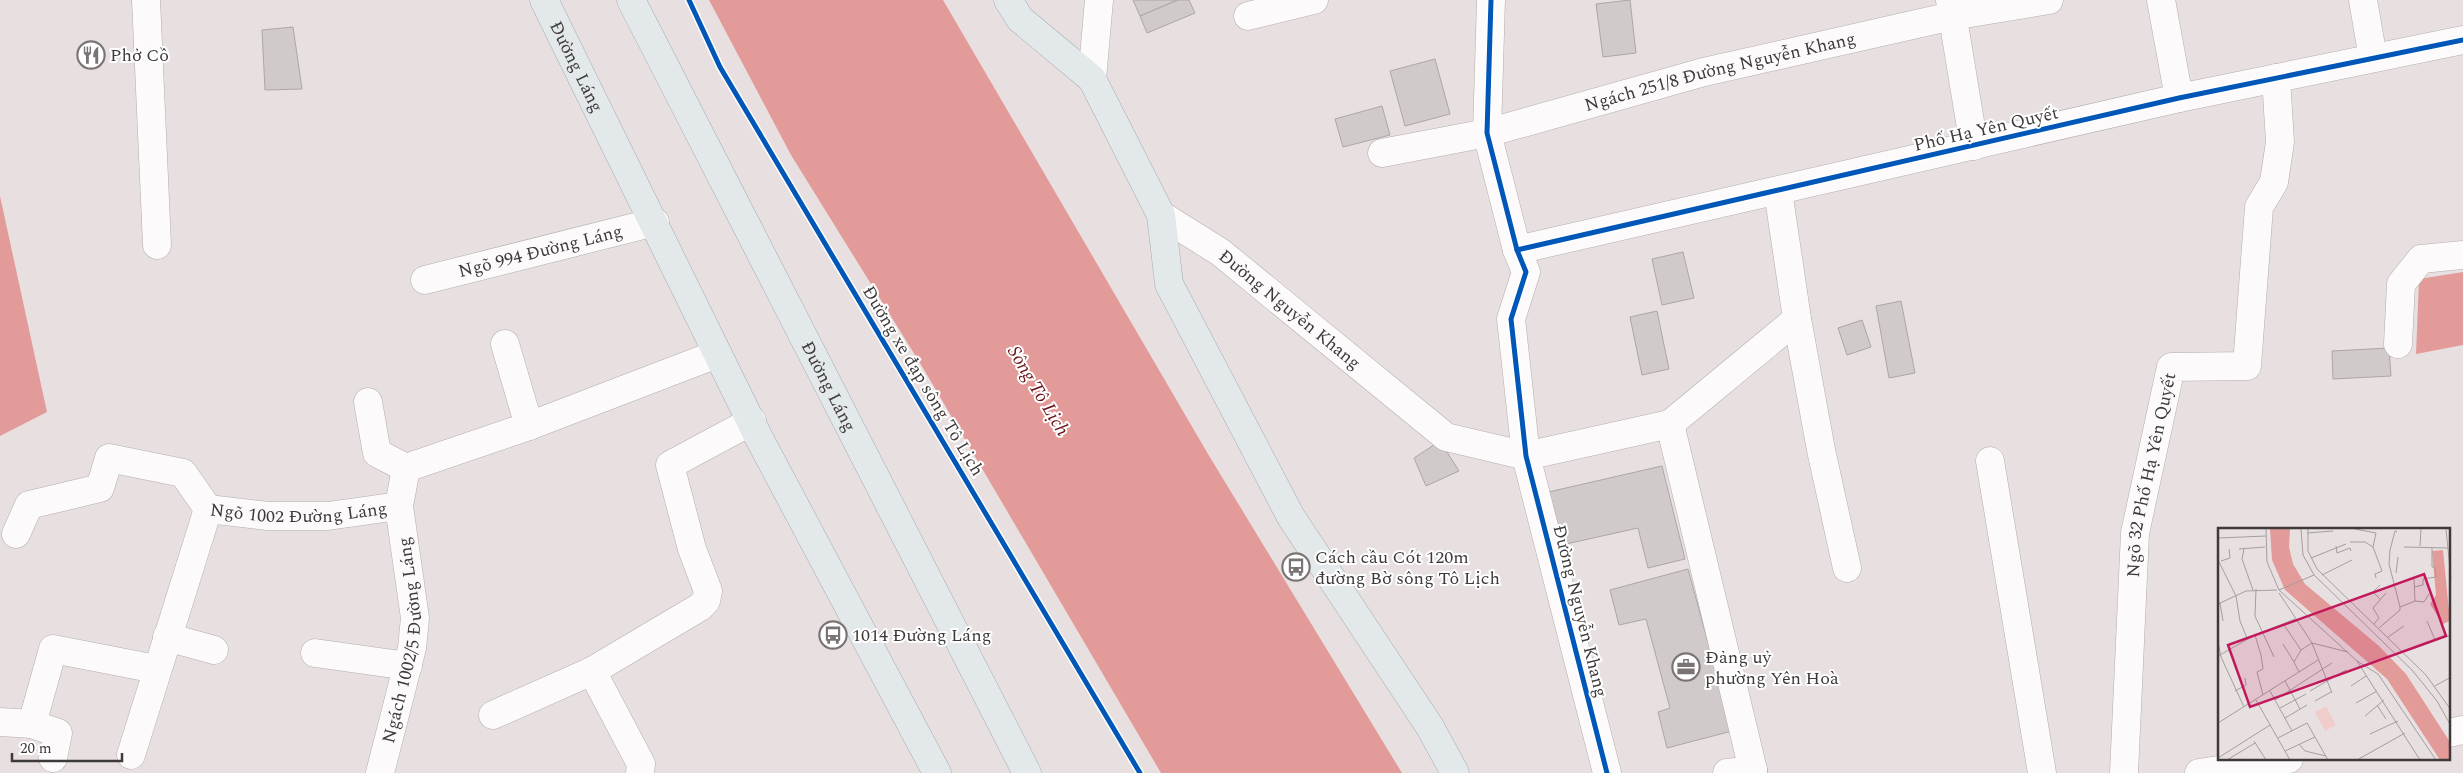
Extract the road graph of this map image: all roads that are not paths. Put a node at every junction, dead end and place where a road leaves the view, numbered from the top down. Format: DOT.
graph roads {
  1 [pos="146,0"];
  2 [pos="544,0"];
  3 [pos="631,0"];
  4 [pos="1008,0"];
  5 [pos="1100,0"];
  6 [pos="1314,0"];
  7 [pos="1491,0"];
  8 [pos="2049,0"];
  9 [pos="2162,0"];
  10 [pos="2363,0"];
  11 [pos="1951,8"];
  12 [pos="1248,16"];
  13 [pos="2463,40"];
  14 [pos="2373,58"];
  15 [pos="2276,78"];
  16 [pos="1092,79"];
  17 [pos="2178,98"];
  18 [pos="1488,133"];
  19 [pos="1974,146"];
  20 [pos="1382,153"];
  21 [pos="1778,191"];
  22 [pos="1161,215"];
  23 [pos="655,222"];
  24 [pos="157,245"];
  25 [pos="1517,250"];
  26 [pos="2463,255"];
  27 [pos="425,280"];
  28 [pos="1797,319"];
  29 [pos="505,344"];
  30 [pos="2398,344"];
  31 [pos="717,354"];
  32 [pos="368,402"];
  33 [pos="752,422"];
  34 [pos="1670,424"];
  35 [pos="529,426"];
  36 [pos="1526,456"];
  37 [pos="1990,461"];
  38 [pos="406,468"];
  39 [pos="399,506"];
  40 [pos="208,509"];
  41 [pos="16,534"];
  42 [pos="1847,568"];
  43 [pos="167,637"];
  44 [pos="214,650"];
  45 [pos="315,653"];
  46 [pos="156,669"];
  47 [pos="345,670"];
  48 [pos="592,671"];
  49 [pos="405,673"];
  50 [pos="493,715"];
  51 [pos="0,722"];
  52 [pos="32,724"];
  53 [pos="2463,730"];
  54 [pos="2450,733"];
  55 [pos="131,755"];
  56 [pos="53,758"];
  57 [pos="2282,760"];
  58 [pos="1744,772"];
  59 [pos="2212,772"];
  60 [pos="380,773"];
  61 [pos="640,773"];
  62 [pos="937,773"];
  63 [pos="1027,773"];
  64 [pos="1455,773"];
  65 [pos="1607,773"];
  66 [pos="2042,773"];
  67 [pos="2124,773"];
  1 -- 24 [label="street"];
  2 -- 23 [label="main road, Đường Láng"];
  3 -- 63 [label="main road, Đường Láng"];
  4 -- 16 [label="main road"];
  5 -- 16 [label="street"];
  6 -- 12 [label="street"];
  7 -- 18 [label="street"];
  8 -- 11 [label="street, Ngách 251/8 Đường Nguyễn Khang"];
  9 -- 17 [label="street"];
  10 -- 14 [label="street"];
  11 -- 18 [label="street, Ngách 251/8 Đường Nguyễn Khang"];
  11 -- 19 [label="street"];
  13 -- 14 [label="street, Phố Hạ Yên Quyết"];
  14 -- 15 [label="street, Phố Hạ Yên Quyết"];
  15 -- 17 [label="street, Phố Hạ Yên Quyết"];
  15 -- 67 [label="street, Ngõ 32 Phố Hạ Yên Quyết"];
  16 -- 22 [label="main road"];
  17 -- 19 [label="street, Phố Hạ Yên Quyết"];
  18 -- 20 [label="street, Ngách 251/8 Đường Nguyễn Khang"];
  18 -- 25 [label="street"];
  19 -- 21 [label="street, Phố Hạ Yên Quyết"];
  21 -- 25 [label="street, Phố Hạ Yên Quyết"];
  21 -- 28 [label="street"];
  22 -- 36 [label="street, Đường Nguyễn Khang"];
  22 -- 64 [label="main road"];
  23 -- 27 [label="street, Ngõ 994 Đường Láng"];
  23 -- 31 [label="main road, Đường Láng"];
  25 -- 36 [label="street"];
  26 -- 30 [label="street"];
  28 -- 34 [label="street"];
  28 -- 42 [label="street"];
  29 -- 35 [label="street"];
  31 -- 33 [label="main road, Đường Láng"];
  31 -- 35 [label="street"];
  32 -- 38 [label="street"];
  33 -- 48 [label="street"];
  33 -- 62 [label="main road, Đường Láng"];
  34 -- 36 [label="street"];
  34 -- 58 [label="street"];
  35 -- 38 [label="street"];
  36 -- 65 [label="street, Đường Nguyễn Khang"];
  37 -- 66 [label="street"];
  38 -- 39 [label="street, Ngõ 1002 Đường Láng"];
  39 -- 40 [label="street, Ngõ 1002 Đường Láng"];
  39 -- 49 [label="street, Ngách 1002/5 Đường Láng"];
  40 -- 41 [label="street"];
  40 -- 43 [label="street, Ngõ 1002 Đường Láng"];
  43 -- 44 [label="street"];
  43 -- 46 [label="street, Ngõ 1002 Đường Láng"];
  45 -- 49 [label="street"];
  46 -- 52 [label="street"];
  46 -- 55 [label="street, Ngõ 1002 Đường Láng"];
  47 -- 49 [label="street"];
  48 -- 50 [label="street"];
  48 -- 61 [label="street"];
  49 -- 60 [label="street, Ngách 1002/5 Đường Láng"];
  51 -- 52 [label="street"];
  52 -- 56 [label="street"];
  53 -- 54 [label="street"];
  57 -- 59 [label="street"];
}
